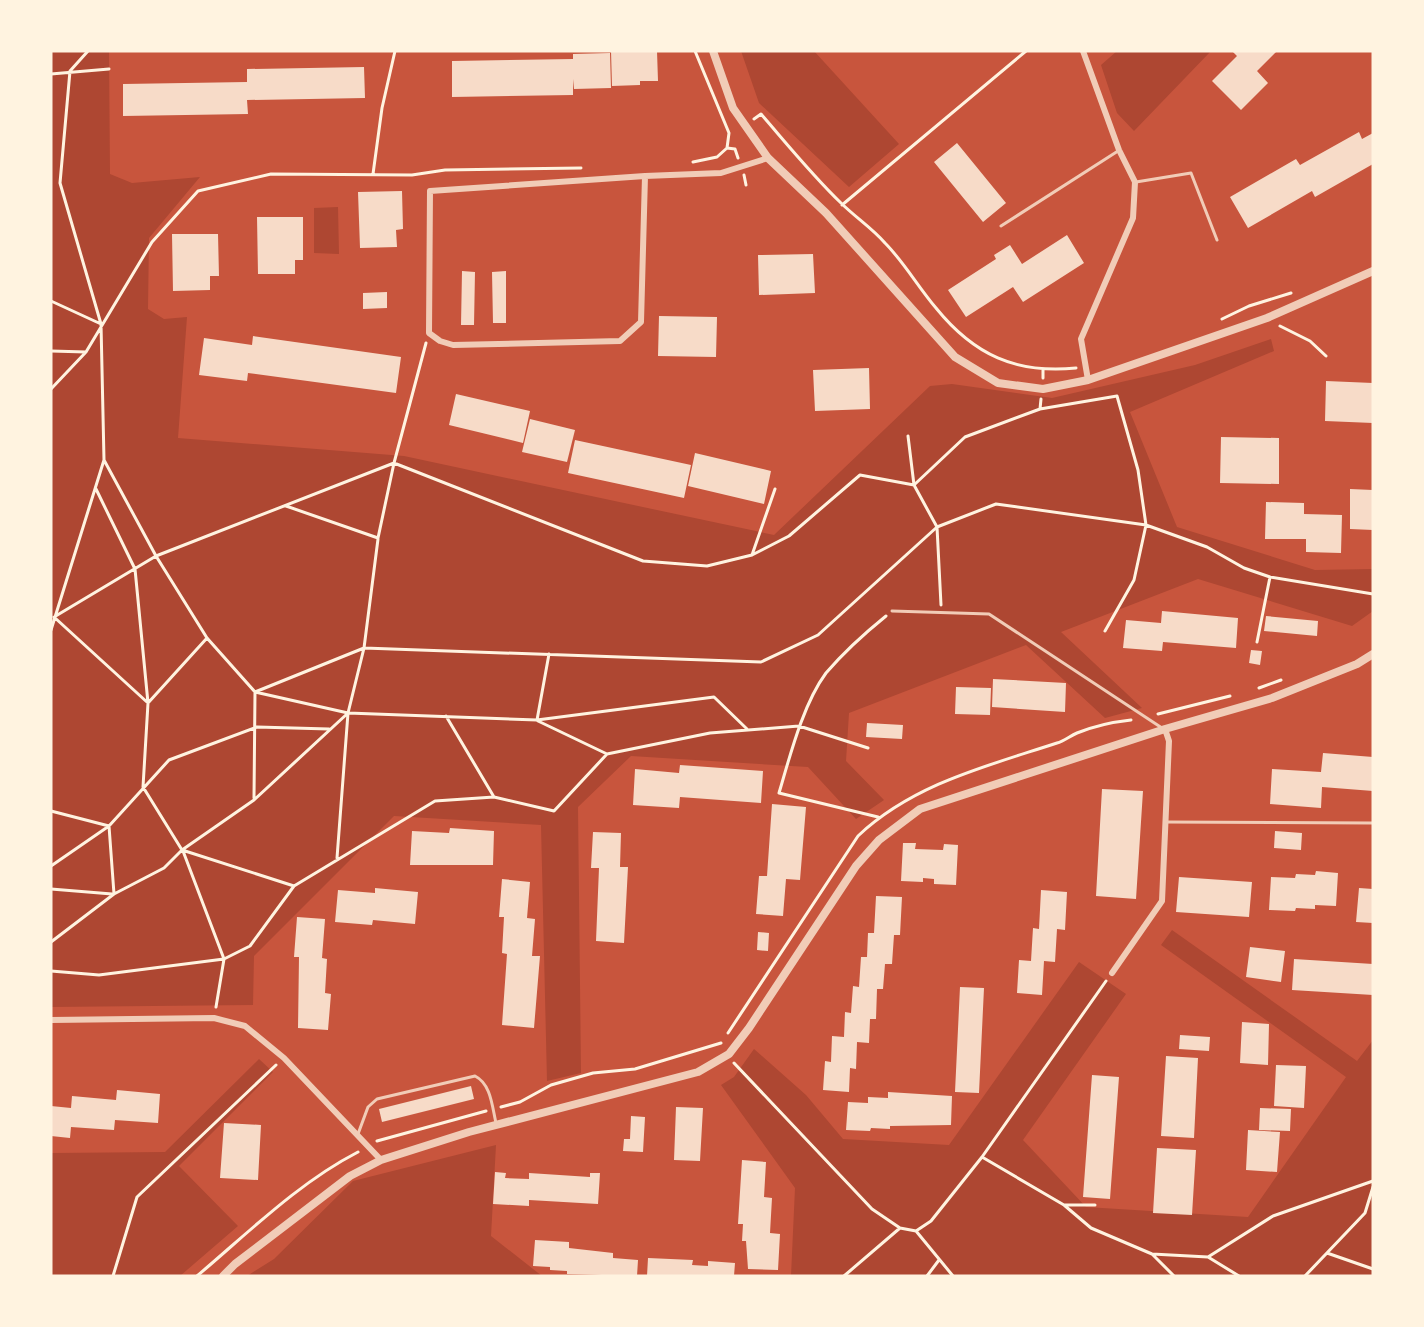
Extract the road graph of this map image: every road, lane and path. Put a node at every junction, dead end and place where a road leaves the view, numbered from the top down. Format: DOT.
graph roads {
  1 [pos="88,51"];
  2 [pos="395,51"];
  3 [pos="695,51"];
  4 [pos="713,51"];
  5 [pos="1026,51"];
  6 [pos="1083,51"];
  7 [pos="109,69"];
  8 [pos="70,71"];
  9 [pos="51,74"];
  10 [pos="761,114"];
  11 [pos="1119,150"];
  12 [pos="768,158"];
  13 [pos="692,162"];
  14 [pos="585,168"];
  15 [pos="373,174"];
  16 [pos="645,176"];
  17 [pos="1135,182"];
  18 [pos="1001,226"];
  19 [pos="1217,240"];
  20 [pos="1373,271"];
  21 [pos="51,301"];
  22 [pos="1289,322"];
  23 [pos="101,324"];
  24 [pos="429,333"];
  25 [pos="51,351"];
  26 [pos="86,352"];
  27 [pos="1326,356"];
  28 [pos="1043,370"];
  29 [pos="1088,380"];
  30 [pos="51,389"];
  31 [pos="1043,389"];
  32 [pos="1040,409"];
  33 [pos="908,436"];
  34 [pos="105,460"];
  35 [pos="394,463"];
  36 [pos="914,485"];
  37 [pos="95,489"];
  38 [pos="775,489"];
  39 [pos="285,505"];
  40 [pos="1146,525"];
  41 [pos="937,527"];
  42 [pos="378,538"];
  43 [pos="752,555"];
  44 [pos="156,556"];
  45 [pos="135,568"];
  46 [pos="1270,577"];
  47 [pos="1373,594"];
  48 [pos="892,611"];
  49 [pos="942,612"];
  50 [pos="54,617"];
  51 [pos="51,630"];
  52 [pos="1105,631"];
  53 [pos="207,638"];
  54 [pos="1257,642"];
  55 [pos="364,648"];
  56 [pos="549,653"];
  57 [pos="1373,654"];
  58 [pos="1283,679"];
  59 [pos="1251,691"];
  60 [pos="255,692"];
  61 [pos="1240,693"];
  62 [pos="148,703"];
  63 [pos="348,713"];
  64 [pos="446,716"];
  65 [pos="1144,718"];
  66 [pos="537,720"];
  67 [pos="799,726"];
  68 [pos="256,727"];
  69 [pos="330,729"];
  70 [pos="747,729"];
  71 [pos="1165,729"];
  72 [pos="868,748"];
  73 [pos="607,754"];
  74 [pos="143,787"];
  75 [pos="494,797"];
  76 [pos="254,800"];
  77 [pos="51,811"];
  78 [pos="878,817"];
  79 [pos="1164,822"];
  80 [pos="1373,823"];
  81 [pos="110,826"];
  82 [pos="182,850"];
  83 [pos="337,858"];
  84 [pos="51,866"];
  85 [pos="294,886"];
  86 [pos="51,889"];
  87 [pos="114,894"];
  88 [pos="51,942"];
  89 [pos="224,959"];
  90 [pos="51,971"];
  91 [pos="1112,973"];
  92 [pos="216,1009"];
  93 [pos="51,1020"];
  94 [pos="729,1054"];
  95 [pos="284,1058"];
  96 [pos="492,1109"];
  97 [pos="497,1125"];
  98 [pos="358,1134"];
  99 [pos="369,1146"];
  100 [pos="982,1157"];
  101 [pos="381,1160"];
  102 [pos="1373,1181"];
  103 [pos="1373,1187"];
  104 [pos="1064,1205"];
  105 [pos="1095,1205"];
  106 [pos="900,1228"];
  107 [pos="916,1231"];
  108 [pos="1328,1253"];
  109 [pos="1152,1254"];
  110 [pos="1208,1257"];
  111 [pos="939,1260"];
  112 [pos="1373,1269"];
  113 [pos="113,1276"];
  114 [pos="197,1276"];
  115 [pos="223,1276"];
  116 [pos="844,1276"];
  117 [pos="927,1276"];
  118 [pos="953,1276"];
  119 [pos="1174,1276"];
  120 [pos="1239,1276"];
  121 [pos="1305,1276"];
  1 -- 8 [label="path"];
  2 -- 15 [label="path"];
  3 -- 13 [label="path"];
  4 -- 12 [label="street"];
  5 -- 10 [label="path"];
  6 -- 11 [label="street"];
  7 -- 8 [label="path"];
  8 -- 9 [label="path"];
  8 -- 23 [label="path"];
  11 -- 17 [label="street"];
  11 -- 18 [label="lane"];
  12 -- 16 [label="street"];
  12 -- 31 [label="street"];
  14 -- 15 [label="path"];
  15 -- 23 [label="path"];
  16 -- 24 [label="street"];
  16 -- 24 [label="street"];
  17 -- 19 [label="lane"];
  17 -- 29 [label="street"];
  20 -- 29 [label="street"];
  21 -- 23 [label="path"];
  22 -- 27 [label="path"];
  23 -- 26 [label="path"];
  23 -- 34 [label="path"];
  24 -- 35 [label="path"];
  25 -- 26 [label="path"];
  26 -- 30 [label="path"];
  28 -- 31 [label="path"];
  29 -- 31 [label="street"];
  31 -- 32 [label="path"];
  32 -- 36 [label="path"];
  32 -- 40 [label="path"];
  33 -- 36 [label="path"];
  34 -- 37 [label="path"];
  34 -- 44 [label="path"];
  35 -- 39 [label="path"];
  35 -- 42 [label="path"];
  35 -- 43 [label="path"];
  36 -- 41 [label="path"];
  36 -- 43 [label="path"];
  37 -- 45 [label="path"];
  37 -- 50 [label="path"];
  38 -- 43 [label="path"];
  39 -- 42 [label="path"];
  39 -- 44 [label="path"];
  40 -- 41 [label="path"];
  40 -- 46 [label="path"];
  40 -- 52 [label="path"];
  41 -- 49 [label="path"];
  41 -- 56 [label="path"];
  42 -- 55 [label="path"];
  44 -- 45 [label="path"];
  44 -- 53 [label="path"];
  45 -- 50 [label="path"];
  45 -- 62 [label="path"];
  46 -- 47 [label="path"];
  46 -- 54 [label="path"];
  48 -- 49 [label="lane"];
  48 -- 67 [label="path"];
  49 -- 65 [label="lane"];
  50 -- 51 [label="path"];
  50 -- 62 [label="path"];
  53 -- 60 [label="path"];
  53 -- 62 [label="path"];
  55 -- 56 [label="path"];
  55 -- 60 [label="path"];
  55 -- 63 [label="path"];
  56 -- 66 [label="path"];
  57 -- 71 [label="street"];
  58 -- 59 [label="path"];
  60 -- 63 [label="path"];
  60 -- 68 [label="path"];
  61 -- 65 [label="path"];
  62 -- 74 [label="path"];
  63 -- 64 [label="path"];
  63 -- 69 [label="path"];
  63 -- 83 [label="path"];
  64 -- 66 [label="path"];
  64 -- 75 [label="path"];
  65 -- 71 [label="lane"];
  65 -- 78 [label="path"];
  66 -- 70 [label="path"];
  66 -- 73 [label="path"];
  67 -- 70 [label="path"];
  67 -- 72 [label="path"];
  67 -- 78 [label="path"];
  68 -- 69 [label="path"];
  68 -- 74 [label="path"];
  68 -- 76 [label="path"];
  69 -- 76 [label="path"];
  70 -- 73 [label="path"];
  71 -- 79 [label="street"];
  71 -- 94 [label="street"];
  73 -- 75 [label="path"];
  74 -- 81 [label="path"];
  74 -- 82 [label="path"];
  75 -- 83 [label="path"];
  76 -- 82 [label="path"];
  77 -- 81 [label="path"];
  78 -- 96 [label="path"];
  79 -- 80 [label="lane"];
  79 -- 91 [label="street"];
  81 -- 84 [label="path"];
  81 -- 87 [label="path"];
  82 -- 85 [label="path"];
  82 -- 87 [label="path"];
  82 -- 89 [label="path"];
  83 -- 85 [label="path"];
  85 -- 89 [label="path"];
  86 -- 87 [label="path"];
  87 -- 88 [label="path"];
  89 -- 90 [label="path"];
  89 -- 92 [label="path"];
  91 -- 100 [label="path"];
  93 -- 95 [label="street"];
  94 -- 97 [label="street"];
  94 -- 106 [label="path"];
  95 -- 98 [label="street"];
  95 -- 113 [label="path"];
  96 -- 97 [label="lane"];
  96 -- 98 [label="lane"];
  96 -- 99 [label="path"];
  97 -- 101 [label="street"];
  98 -- 99 [label="street"];
  99 -- 101 [label="street"];
  99 -- 114 [label="path"];
  100 -- 104 [label="path"];
  100 -- 107 [label="path"];
  101 -- 115 [label="street"];
  102 -- 110 [label="path"];
  103 -- 108 [label="path"];
  104 -- 105 [label="path"];
  104 -- 109 [label="path"];
  106 -- 107 [label="path"];
  106 -- 116 [label="path"];
  107 -- 111 [label="path"];
  108 -- 112 [label="path"];
  108 -- 121 [label="path"];
  109 -- 110 [label="path"];
  109 -- 119 [label="path"];
  110 -- 120 [label="path"];
  111 -- 117 [label="path"];
  111 -- 118 [label="path"];
}
